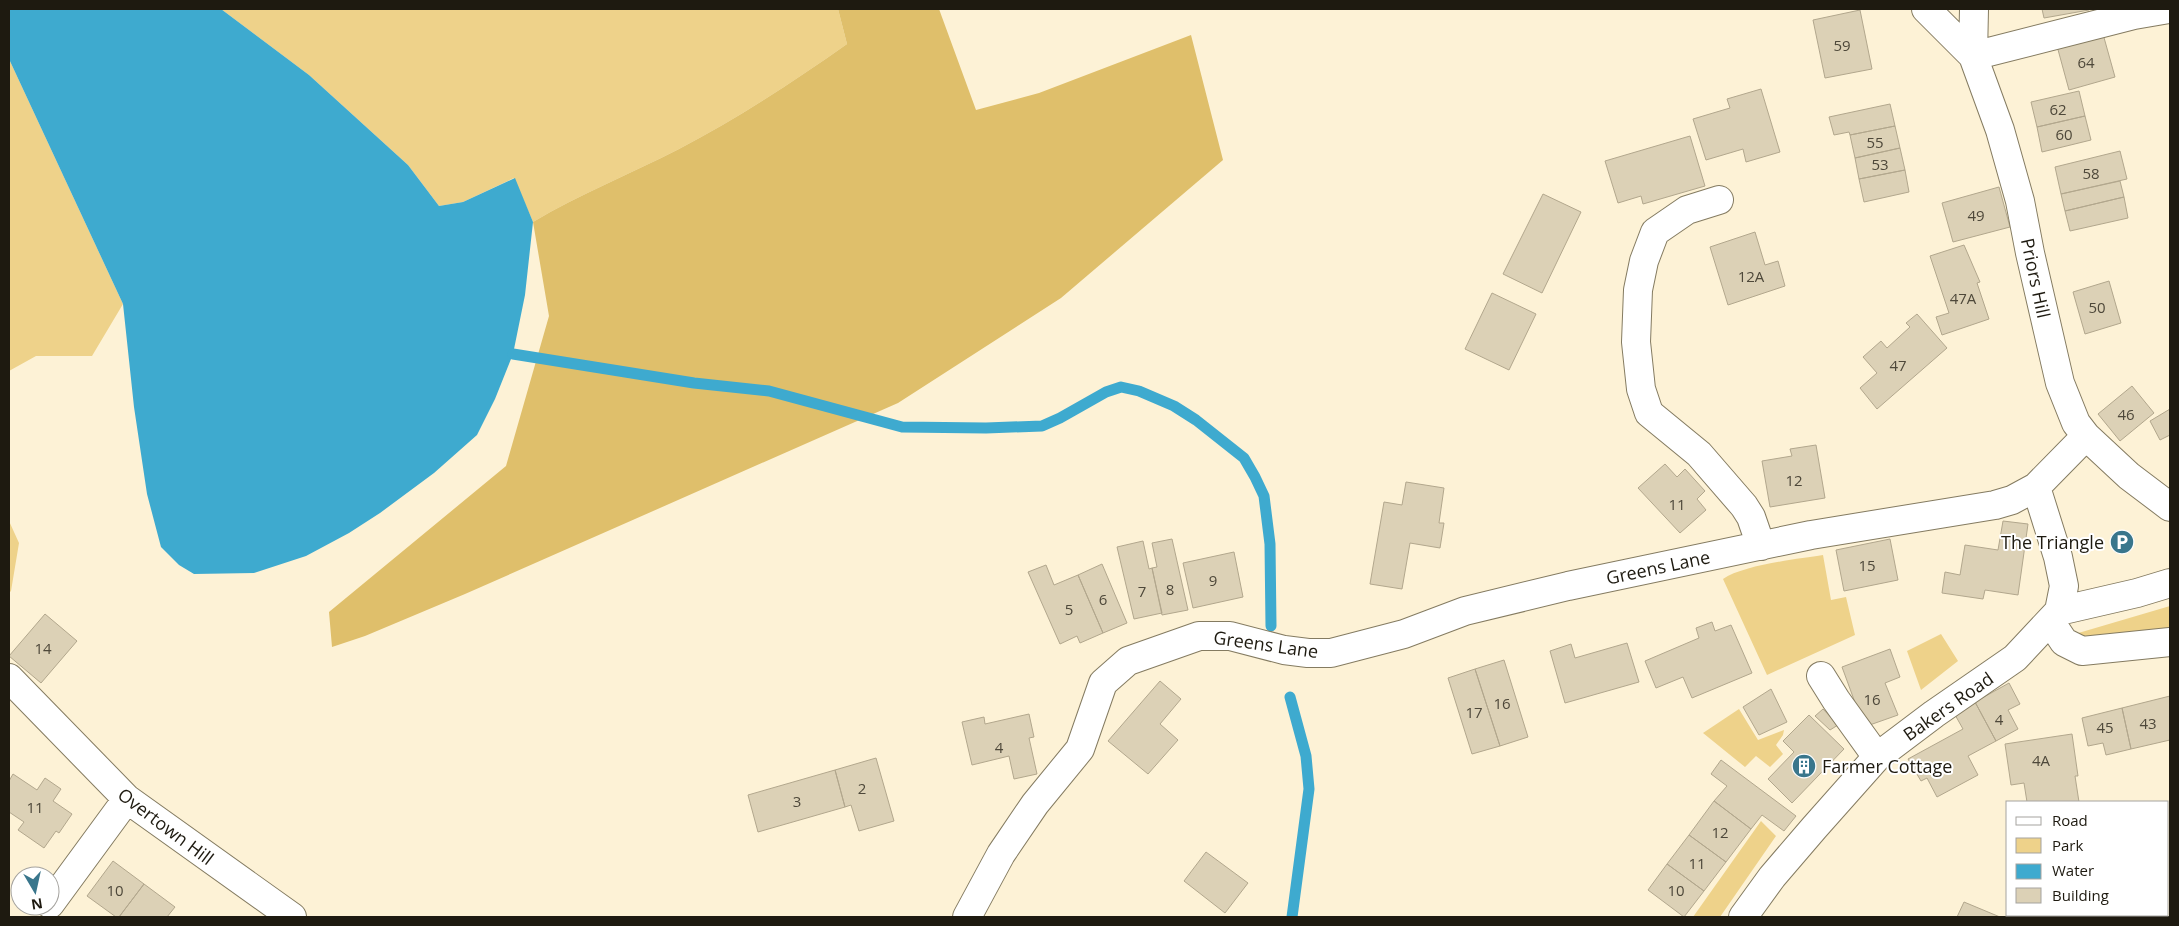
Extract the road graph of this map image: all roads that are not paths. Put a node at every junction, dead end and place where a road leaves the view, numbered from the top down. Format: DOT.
graph roads {
  1 [pos="1926,9"];
  2 [pos="1974,9"];
  3 [pos="2168,9"];
  4 [pos="1974,56"];
  5 [pos="1719,200"];
  6 [pos="2086,436"];
  7 [pos="2036,487"];
  8 [pos="2170,507"];
  9 [pos="1761,546"];
  10 [pos="2170,583"];
  11 [pos="2054,616"];
  12 [pos="2170,642"];
  13 [pos="1822,676"];
  14 [pos="9,678"];
  15 [pos="1877,757"];
  16 [pos="127,800"];
  17 [pos="60,891"];
  18 [pos="292,917"];
  19 [pos="967,917"];
  20 [pos="1743,917"];
  1 -- 4 [label="street"];
  2 -- 4 [label="street, Priors Hill"];
  3 -- 4 [label="street"];
  4 -- 6 [label="street, Priors Hill"];
  5 -- 9 [label="street"];
  6 -- 7 [label="street, Greens Lane"];
  6 -- 8 [label="street, Priors Hill"];
  7 -- 9 [label="street, Greens Lane"];
  7 -- 11 [label="street"];
  9 -- 19 [label="street, Greens Lane"];
  10 -- 11 [label="street"];
  11 -- 12 [label="street"];
  11 -- 15 [label="street, Bakers Road"];
  13 -- 15 [label="street"];
  14 -- 16 [label="street, Overtown Hill"];
  15 -- 20 [label="street, Bakers Road"];
  16 -- 17 [label="street"];
  16 -- 18 [label="street, Overtown Hill"];
}
